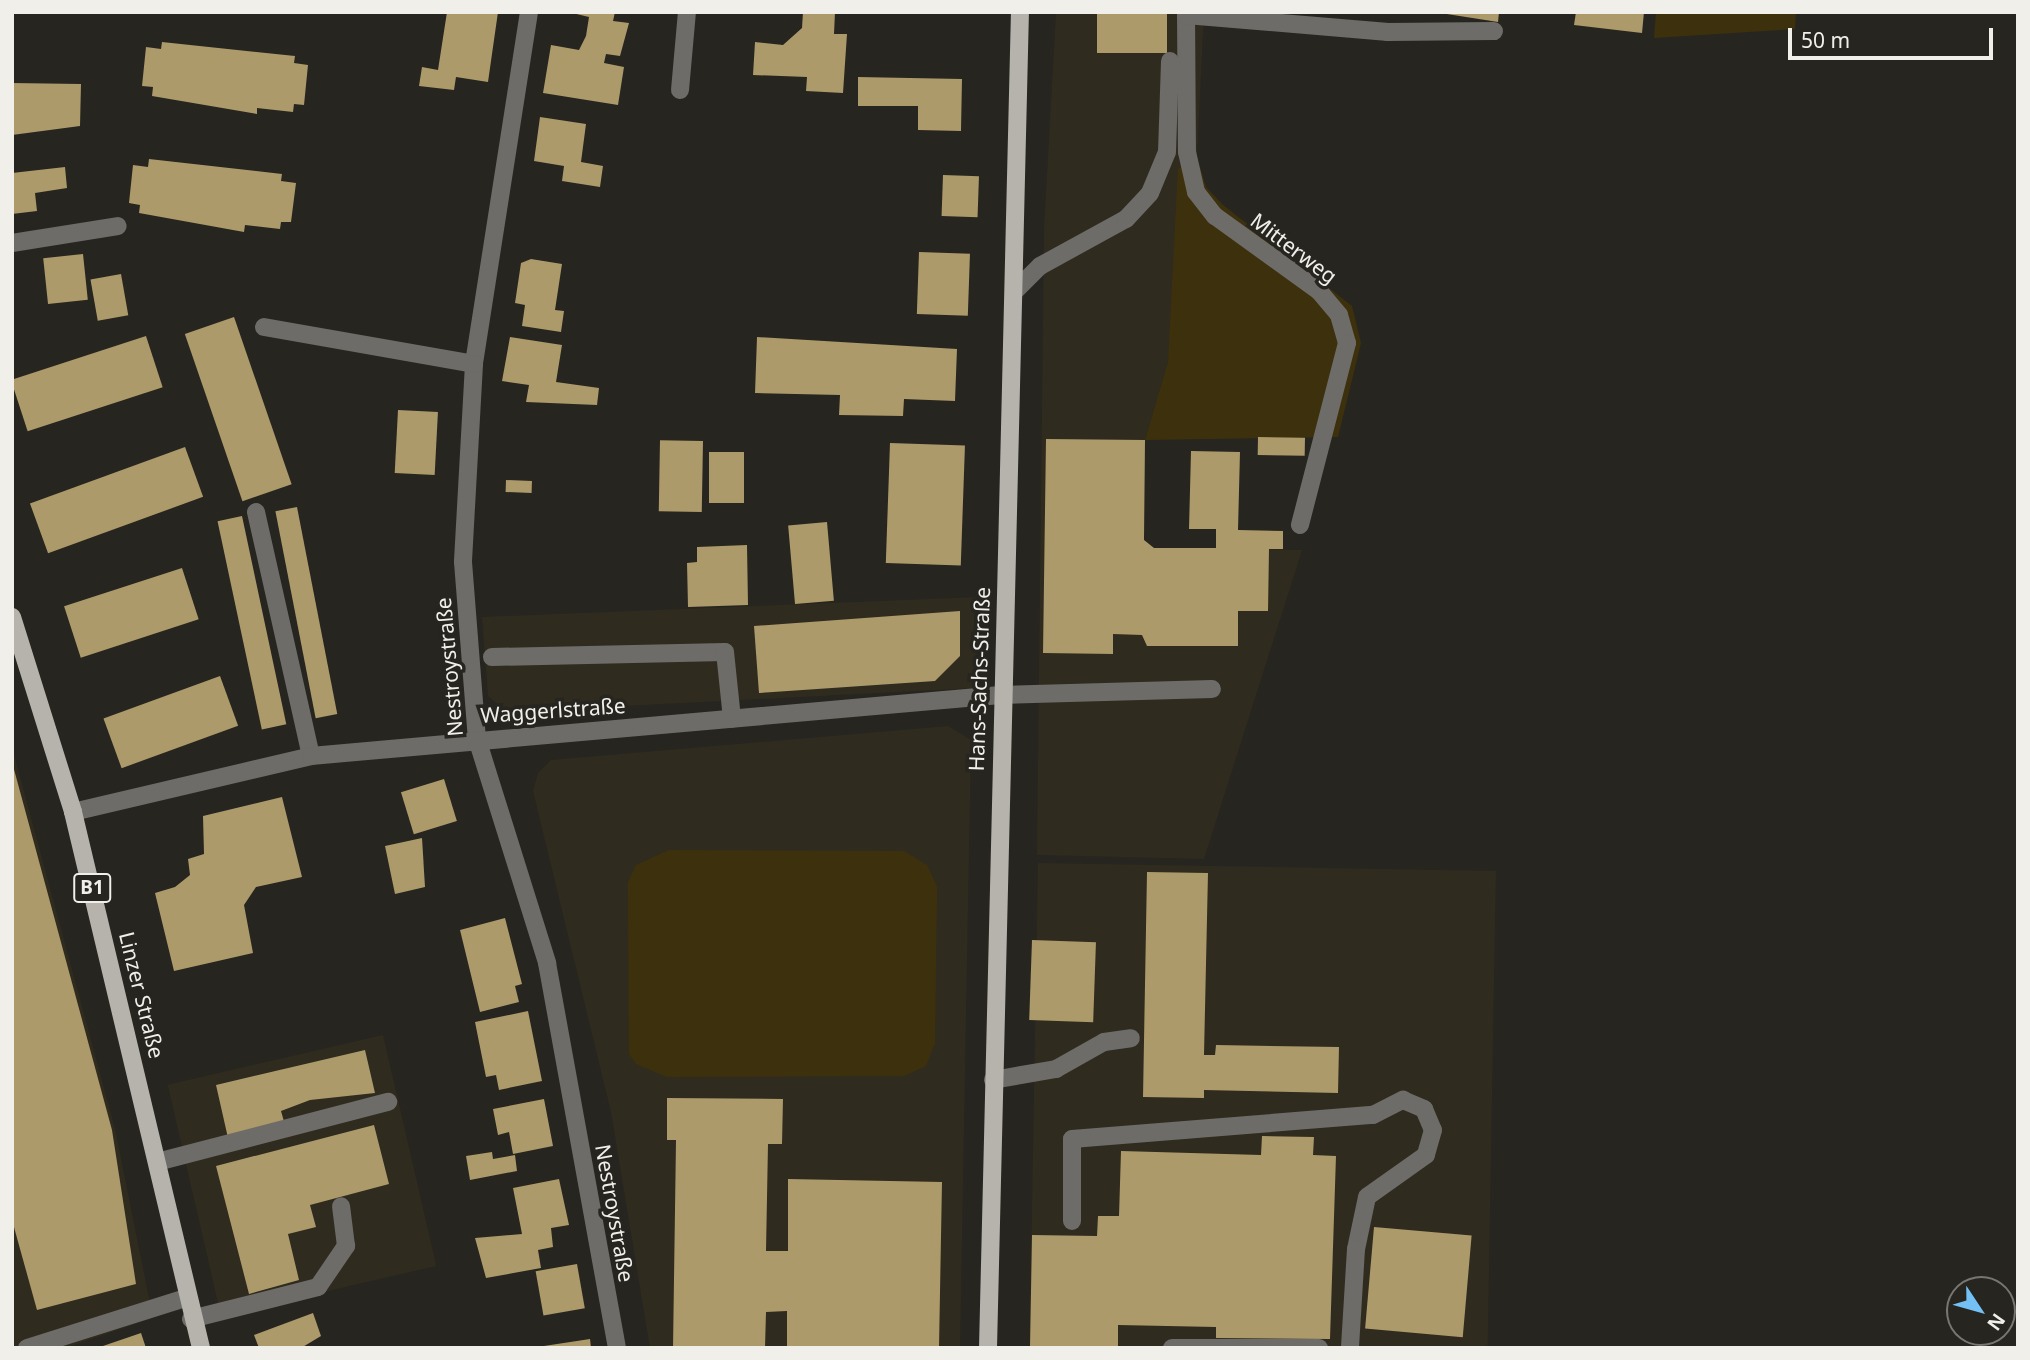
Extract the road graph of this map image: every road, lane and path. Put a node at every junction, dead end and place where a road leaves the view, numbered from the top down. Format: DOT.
graph roads {
  1 [pos="529,12"];
  2 [pos="687,12"];
  3 [pos="1020,12"];
  4 [pos="1186,14"];
  5 [pos="1494,31"];
  6 [pos="1170,61"];
  7 [pos="680,90"];
  8 [pos="118,226"];
  9 [pos="12,243"];
  10 [pos="1015,292"];
  11 [pos="264,327"];
  12 [pos="474,364"];
  13 [pos="256,512"];
  14 [pos="1300,525"];
  15 [pos="12,617"];
  16 [pos="492,657"];
  17 [pos="1212,689"];
  18 [pos="1000,695"];
  19 [pos="732,719"];
  20 [pos="477,739"];
  21 [pos="311,756"];
  22 [pos="73,812"];
  23 [pos="1131,1038"];
  24 [pos="993,1080"];
  25 [pos="388,1102"];
  26 [pos="157,1162"];
  27 [pos="341,1206"];
  28 [pos="1072,1221"];
  29 [pos="186,1298"];
  30 [pos="191,1319"];
  31 [pos="27,1348"];
  32 [pos="201,1348"];
  33 [pos="617,1348"];
  34 [pos="988,1348"];
  35 [pos="1172,1348"];
  36 [pos="1319,1348"];
  37 [pos="1350,1348"];
  1 -- 12 [label="street, Nestroystraße"];
  2 -- 7 [label="street"];
  3 -- 10 [label="main road, Hans-Sachs-Straße"];
  4 -- 5 [label="street"];
  4 -- 14 [label="street, Mitterweg"];
  6 -- 10 [label="street"];
  8 -- 9 [label="street"];
  10 -- 18 [label="main road, Hans-Sachs-Straße"];
  11 -- 12 [label="street"];
  12 -- 20 [label="street, Nestroystraße"];
  13 -- 21 [label="street"];
  15 -- 22 [label="main road, Linzer Straße / B1"];
  16 -- 19 [label="street"];
  17 -- 18 [label="street, Waggerlstraße"];
  18 -- 19 [label="street, Waggerlstraße"];
  18 -- 24 [label="main road, Hans-Sachs-Straße"];
  19 -- 20 [label="street, Waggerlstraße"];
  20 -- 21 [label="street, Waggerlstraße"];
  20 -- 33 [label="street, Nestroystraße"];
  21 -- 22 [label="street, Waggerlstraße"];
  22 -- 26 [label="main road, Linzer Straße / B1"];
  23 -- 24 [label="street"];
  24 -- 34 [label="main road, Hans-Sachs-Straße"];
  25 -- 26 [label="street"];
  26 -- 29 [label="main road, Linzer Straße / B1"];
  27 -- 30 [label="street"];
  28 -- 37 [label="street"];
  29 -- 30 [label="main road, Linzer Straße / B1"];
  29 -- 31 [label="street"];
  30 -- 32 [label="main road, Linzer Straße / B1"];
  35 -- 36 [label="street"];
}
